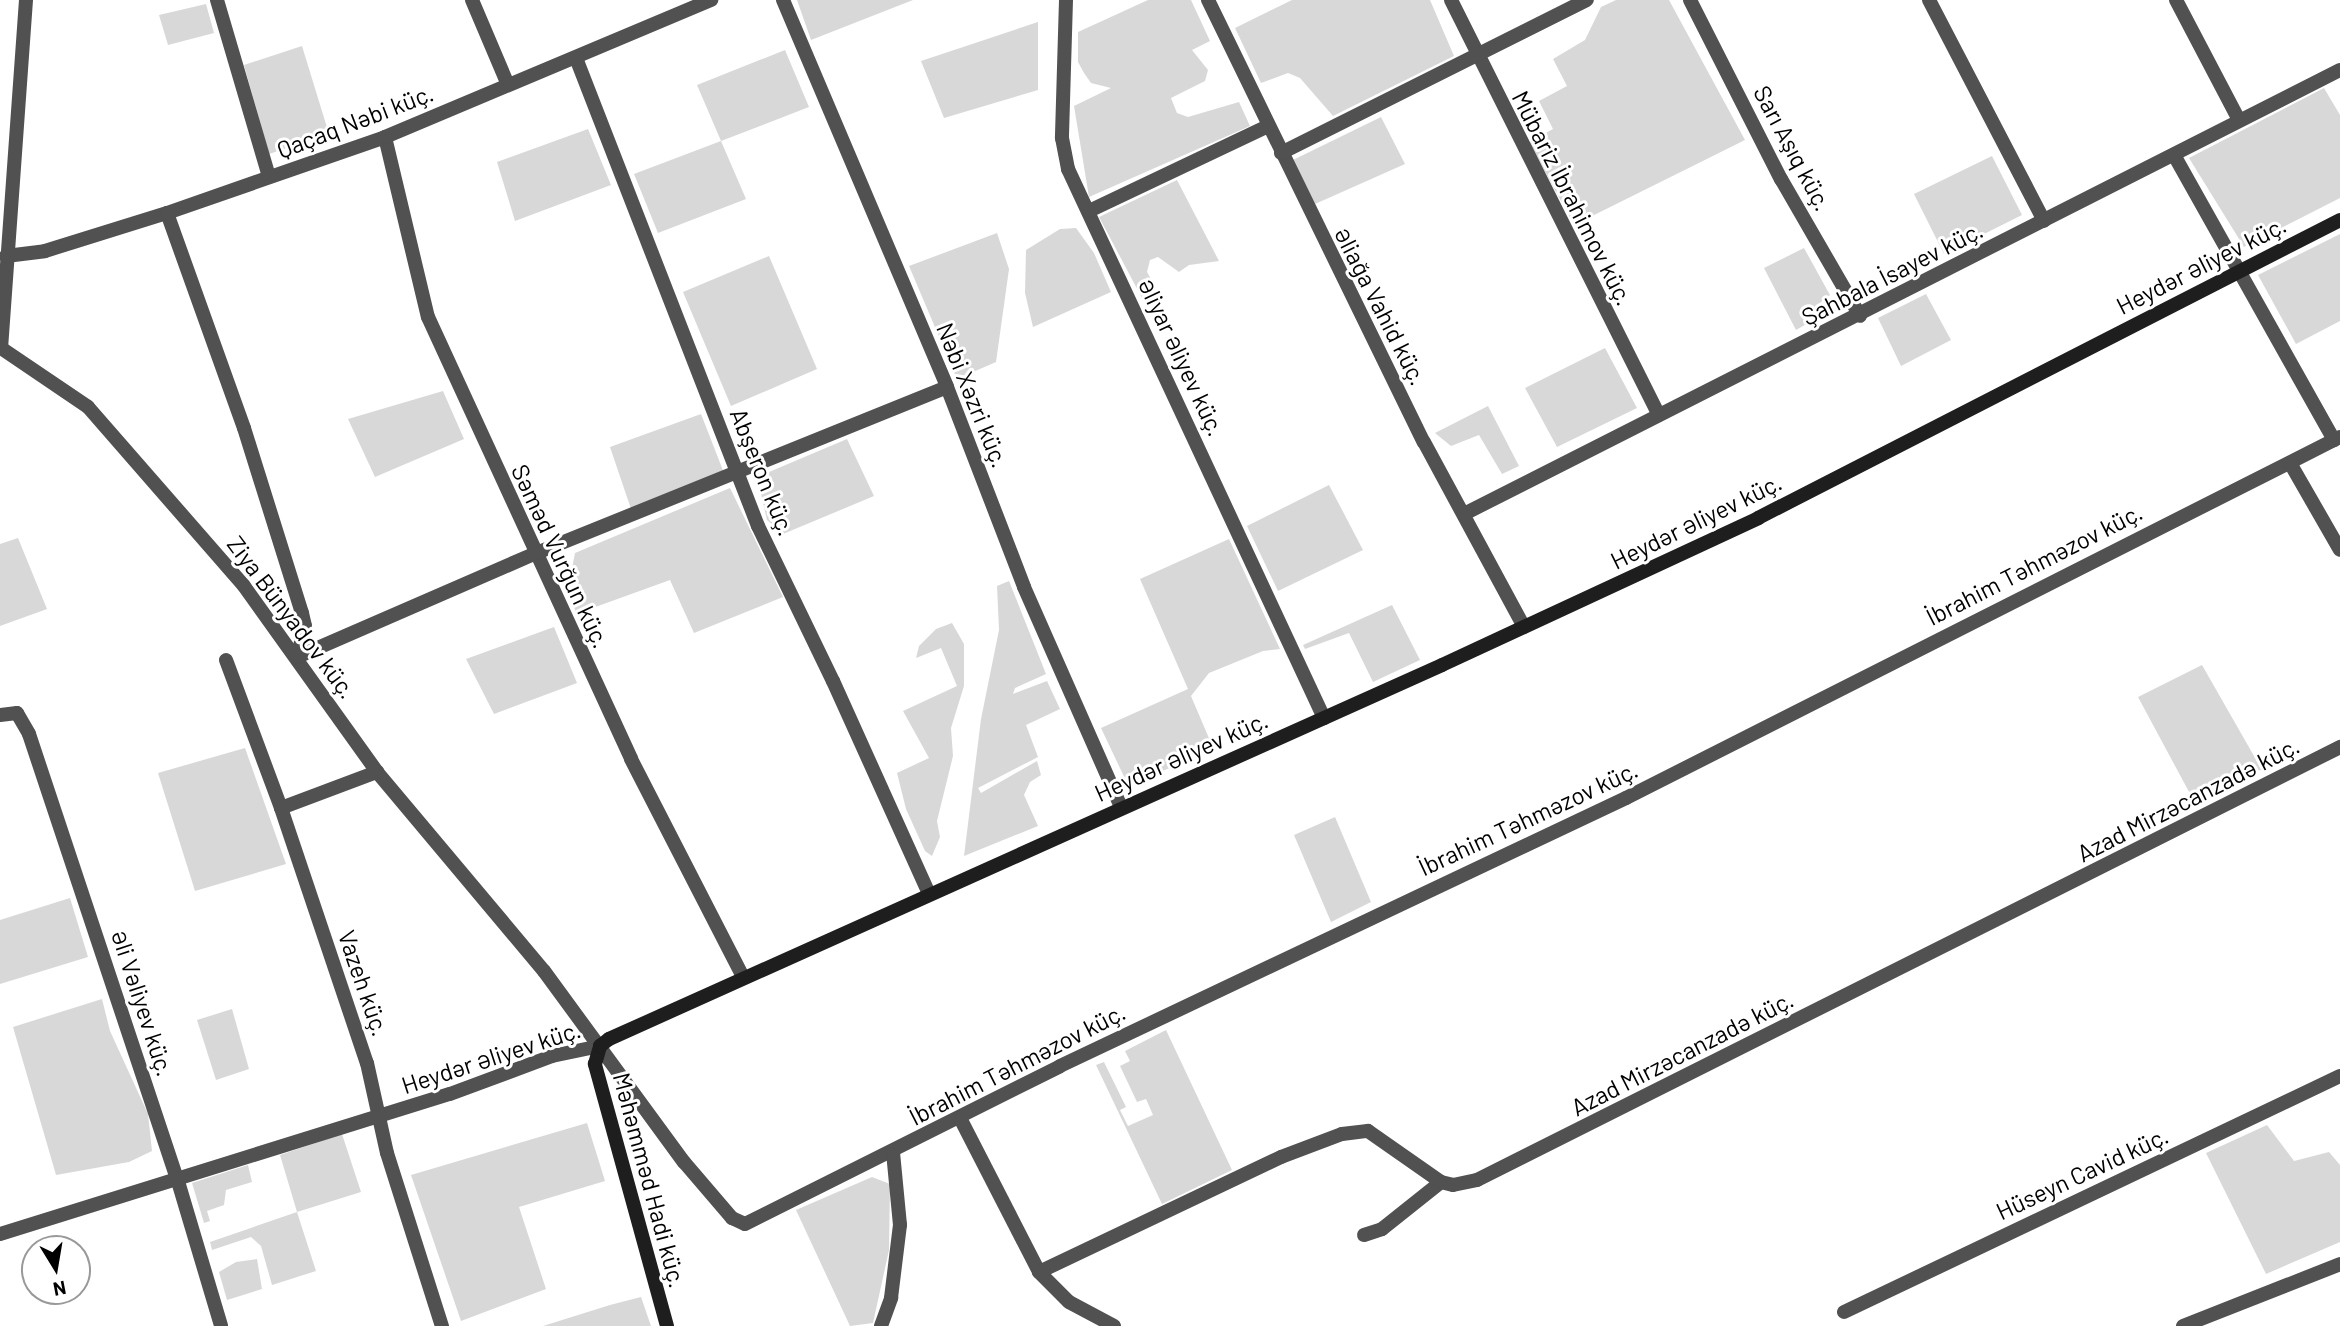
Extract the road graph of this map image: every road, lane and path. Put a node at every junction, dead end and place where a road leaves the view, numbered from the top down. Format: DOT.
graph roads {
  1 [pos="26,0"];
  2 [pos="217,0"];
  3 [pos="472,0"];
  4 [pos="710,0"];
  5 [pos="783,0"];
  6 [pos="1066,0"];
  7 [pos="1208,0"];
  8 [pos="1451,0"];
  9 [pos="1587,0"];
  10 [pos="1690,0"];
  11 [pos="1929,0"];
  12 [pos="2176,0"];
  13 [pos="1475,56"];
  14 [pos="576,58"];
  15 [pos="2340,70"];
  16 [pos="508,85"];
  17 [pos="2239,120"];
  18 [pos="1268,126"];
  19 [pos="385,137"];
  20 [pos="1281,153"];
  21 [pos="2174,155"];
  22 [pos="270,177"];
  23 [pos="1088,211"];
  24 [pos="167,213"];
  25 [pos="2340,220"];
  26 [pos="2044,221"];
  27 [pos="6,256"];
  28 [pos="2239,270"];
  29 [pos="1860,316"];
  30 [pos="0,349"];
  31 [pos="947,387"];
  32 [pos="1659,415"];
  33 [pos="2337,438"];
  34 [pos="2290,463"];
  35 [pos="738,475"];
  36 [pos="1464,514"];
  37 [pos="2340,550"];
  38 [pos="534,554"];
  39 [pos="1524,627"];
  40 [pos="296,657"];
  41 [pos="226,660"];
  42 [pos="0,715"];
  43 [pos="1324,718"];
  44 [pos="2340,747"];
  45 [pos="377,772"];
  46 [pos="1121,807"];
  47 [pos="281,808"];
  48 [pos="929,894"];
  49 [pos="743,977"];
  50 [pos="600,1046"];
  51 [pos="2340,1076"];
  52 [pos="379,1116"];
  53 [pos="960,1118"];
  54 [pos="893,1152"];
  55 [pos="177,1178"];
  56 [pos="1441,1182"];
  57 [pos="732,1218"];
  58 [pos="0,1234"];
  59 [pos="1364,1235"];
  60 [pos="2340,1264"];
  61 [pos="1039,1272"];
  62 [pos="1844,1312"];
  63 [pos="221,1326"];
  64 [pos="442,1326"];
  65 [pos="667,1326"];
  66 [pos="881,1326"];
  67 [pos="1114,1326"];
  68 [pos="2183,1326"];
  1 -- 27 [label="street, Ziya Bünyadov küç."];
  2 -- 22 [label="street"];
  3 -- 16 [label="street"];
  4 -- 14 [label="street, Qaçaq Nəbi küç."];
  5 -- 31 [label="street, Nəbi Xəzri küç."];
  6 -- 23 [label="street, Əliyar Əliyev küç."];
  7 -- 18 [label="street, Əliağa Vahid küç."];
  8 -- 13 [label="street, Mübariz İbrahimov küç."];
  9 -- 13 [label="street"];
  10 -- 29 [label="street, Sarı Aşıq küç."];
  11 -- 26 [label="street"];
  12 -- 17 [label="street"];
  13 -- 20 [label="street"];
  13 -- 32 [label="street, Mübariz İbrahimov küç."];
  14 -- 16 [label="street, Qaçaq Nəbi küç."];
  14 -- 35 [label="street, Abşeron küç."];
  15 -- 17 [label="street, Şahbala İsayev küç."];
  16 -- 19 [label="street, Qaçaq Nəbi küç."];
  17 -- 21 [label="street, Şahbala İsayev küç."];
  18 -- 20 [label="street, Əliağa Vahid küç."];
  18 -- 23 [label="street"];
  19 -- 22 [label="street, Qaçaq Nəbi küç."];
  19 -- 38 [label="street, Səməd Vurğun küç."];
  20 -- 36 [label="street, Əliağa Vahid küç."];
  21 -- 26 [label="street, Şahbala İsayev küç."];
  21 -- 28 [label="street"];
  22 -- 24 [label="street, Qaçaq Nəbi küç."];
  23 -- 43 [label="street, Əliyar Əliyev küç."];
  24 -- 27 [label="street, Qaçaq Nəbi küç."];
  24 -- 40 [label="street"];
  25 -- 28 [label="street, Heydər Əliyev küç."];
  26 -- 29 [label="street, Şahbala İsayev küç."];
  27 -- 30 [label="street, Ziya Bünyadov küç."];
  28 -- 33 [label="street"];
  28 -- 39 [label="street, Heydər Əliyev küç."];
  29 -- 32 [label="street, Şahbala İsayev küç."];
  30 -- 40 [label="street, Ziya Bünyadov küç."];
  31 -- 35 [label="street"];
  31 -- 46 [label="street, Nəbi Xəzri küç."];
  32 -- 36 [label="street, Şahbala İsayev küç."];
  33 -- 34 [label="street, İbrahim Təhməzov küç."];
  34 -- 37 [label="street"];
  34 -- 53 [label="street, İbrahim Təhməzov küç."];
  35 -- 38 [label="street"];
  35 -- 48 [label="street, Abşeron küç."];
  36 -- 39 [label="street, Əliağa Vahid küç."];
  38 -- 40 [label="street"];
  38 -- 49 [label="street, Səməd Vurğun küç."];
  39 -- 43 [label="street, Heydər Əliyev küç."];
  40 -- 45 [label="street, Ziya Bünyadov küç."];
  41 -- 47 [label="street, Vazeh küç."];
  42 -- 55 [label="street, Əli Vəliyev küç."];
  43 -- 46 [label="street, Heydər Əliyev küç."];
  44 -- 56 [label="street, Azad Mirzəcanzadə küç."];
  45 -- 47 [label="street"];
  45 -- 50 [label="street, Ziya Bünyadov küç."];
  46 -- 48 [label="street, Heydər Əliyev küç."];
  47 -- 52 [label="street, Vazeh küç."];
  48 -- 49 [label="street, Heydər Əliyev küç."];
  49 -- 50 [label="street, Heydər Əliyev küç."];
  50 -- 52 [label="street, Heydər Əliyev küç."];
  50 -- 57 [label="street, Ziya Bünyadov küç."];
  50 -- 65 [label="street, Məhəmməd Hadi küç."];
  51 -- 62 [label="street, Hüseyn Cavid küç."];
  52 -- 55 [label="street, Heydər Əliyev küç."];
  52 -- 64 [label="street, Vazeh küç."];
  53 -- 54 [label="street, İbrahim Təhməzov küç."];
  53 -- 61 [label="street"];
  54 -- 57 [label="street, İbrahim Təhməzov küç."];
  54 -- 66 [label="street"];
  55 -- 58 [label="street, Heydər Əliyev küç."];
  55 -- 63 [label="street, Əli Vəliyev küç."];
  56 -- 59 [label="street"];
  56 -- 61 [label="street"];
  60 -- 68 [label="street"];
  61 -- 67 [label="street"];
}
